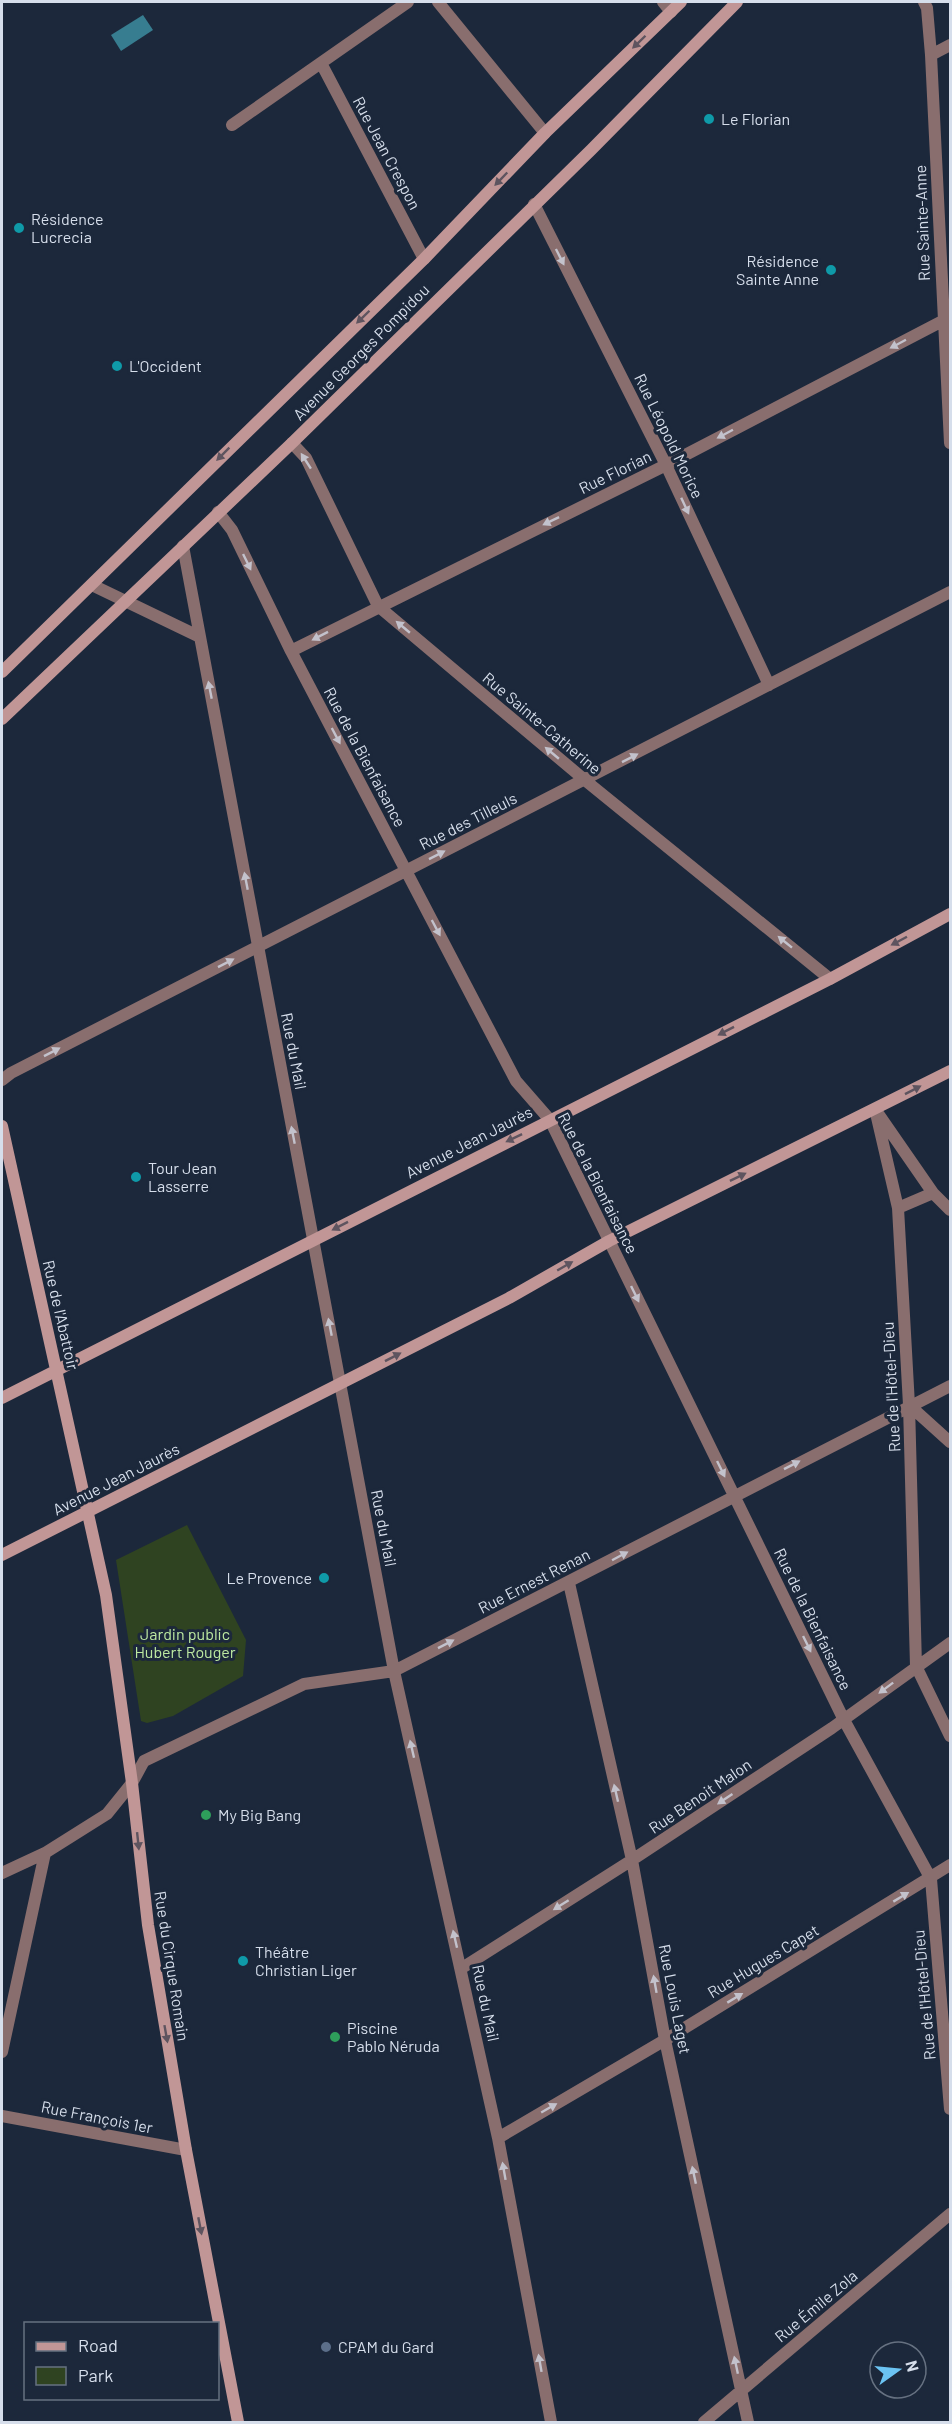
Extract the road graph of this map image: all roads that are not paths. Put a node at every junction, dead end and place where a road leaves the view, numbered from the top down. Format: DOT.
graph roads {
  1 [pos="408,2"];
  2 [pos="438,2"];
  3 [pos="681,2"];
  4 [pos="737,2"];
  5 [pos="924,2"];
  6 [pos="667,7"];
  7 [pos="951,45"];
  8 [pos="931,56"];
  9 [pos="321,63"];
  10 [pos="232,125"];
  11 [pos="545,133"];
  12 [pos="534,204"];
  13 [pos="424,259"];
  14 [pos="947,319"];
  15 [pos="292,443"];
  16 [pos="951,443"];
  17 [pos="666,465"];
  18 [pos="218,512"];
  19 [pos="183,546"];
  20 [pos="92,585"];
  21 [pos="951,592"];
  22 [pos="126,602"];
  23 [pos="378,606"];
  24 [pos="200,637"];
  25 [pos="291,651"];
  26 [pos="2,672"];
  27 [pos="769,686"];
  28 [pos="2,719"];
  29 [pos="585,781"];
  30 [pos="406,871"];
  31 [pos="951,914"];
  32 [pos="258,946"];
  33 [pos="830,979"];
  34 [pos="951,1071"];
  35 [pos="2,1080"];
  36 [pos="875,1109"];
  37 [pos="550,1120"];
  38 [pos="2,1126"];
  39 [pos="933,1192"];
  40 [pos="898,1208"];
  41 [pos="951,1210"];
  42 [pos="313,1239"];
  43 [pos="609,1241"];
  44 [pos="57,1370"];
  45 [pos="340,1384"];
  46 [pos="951,1386"];
  47 [pos="2,1398"];
  48 [pos="909,1405"];
  49 [pos="951,1442"];
  50 [pos="734,1495"];
  51 [pos="87,1512"];
  52 [pos="2,1555"];
  53 [pos="569,1583"];
  54 [pos="951,1643"];
  55 [pos="915,1666"];
  56 [pos="394,1671"];
  57 [pos="844,1720"];
  58 [pos="951,1736"];
  59 [pos="132,1783"];
  60 [pos="45,1853"];
  61 [pos="632,1860"];
  62 [pos="951,1865"];
  63 [pos="2,1873"];
  64 [pos="931,1879"];
  65 [pos="462,1968"];
  66 [pos="665,2040"];
  67 [pos="2,2052"];
  68 [pos="951,2109"];
  69 [pos="2,2116"];
  70 [pos="498,2138"];
  71 [pos="186,2150"];
  72 [pos="951,2214"];
  73 [pos="219,2322"];
  74 [pos="219,2323"];
  75 [pos="742,2390"];
  76 [pos="238,2422"];
  77 [pos="547,2422"];
  78 [pos="704,2422"];
  79 [pos="748,2422"];
  1 -- 9 [label="street"];
  2 -- 11 [label="street"];
  3 -- 6 [label="main road, Avenue Georges Pompidou"];
  4 -- 12 [label="main road, Avenue Georges Pompidou"];
  5 -- 8 [label="street, Rue Sainte-Anne"];
  6 -- 11 [label="main road, Avenue Georges Pompidou, one-way"];
  7 -- 8 [label="street"];
  8 -- 14 [label="street, Rue Sainte-Anne"];
  9 -- 10 [label="street"];
  9 -- 13 [label="street, Rue Jean Crespon"];
  11 -- 13 [label="main road, Avenue Georges Pompidou, one-way"];
  12 -- 15 [label="main road, Avenue Georges Pompidou"];
  12 -- 17 [label="street, Rue Léopold Morice, one-way"];
  13 -- 20 [label="main road, Avenue Georges Pompidou, one-way"];
  14 -- 16 [label="street, Rue Sainte-Anne"];
  14 -- 17 [label="street, Rue Florian, one-way"];
  15 -- 18 [label="main road, Avenue Georges Pompidou"];
  23 -- 15 [label="street, Rue Sainte-Catherine, one-way"];
  17 -- 23 [label="street, Rue Florian, one-way"];
  17 -- 27 [label="street, Rue Léopold Morice, one-way"];
  18 -- 19 [label="main road, Avenue Georges Pompidou"];
  18 -- 25 [label="street, Rue de la Bienfaisance, one-way"];
  19 -- 22 [label="main road, Avenue Georges Pompidou"];
  19 -- 24 [label="street, Rue du Mail"];
  20 -- 22 [label="street"];
  20 -- 26 [label="main road, Avenue Georges Pompidou"];
  21 -- 27 [label="street, Rue des Tilleuls"];
  22 -- 24 [label="street"];
  22 -- 28 [label="main road, Avenue Georges Pompidou"];
  23 -- 25 [label="street, Rue Florian, one-way"];
  29 -- 23 [label="street, Rue Sainte-Catherine, one-way"];
  32 -- 24 [label="street, Rue du Mail, one-way"];
  25 -- 30 [label="street, Rue de la Bienfaisance, one-way"];
  29 -- 27 [label="street, Rue des Tilleuls, one-way"];
  30 -- 29 [label="street, Rue des Tilleuls, one-way"];
  33 -- 29 [label="street, Rue Sainte-Catherine, one-way"];
  30 -- 32 [label="street, Rue des Tilleuls"];
  30 -- 37 [label="street, Rue de la Bienfaisance, one-way"];
  31 -- 33 [label="main road, Avenue Jean Jaurès, one-way"];
  35 -- 32 [label="street, Rue des Tilleuls, one-way"];
  42 -- 32 [label="street, Rue du Mail, one-way"];
  33 -- 37 [label="main road, Avenue Jean Jaurès, one-way"];
  36 -- 34 [label="main road, Avenue Jean Jaurès, one-way"];
  36 -- 39 [label="street"];
  36 -- 40 [label="street, Rue de l'Hôtel-Dieu"];
  43 -- 36 [label="main road, Avenue Jean Jaurès, one-way"];
  37 -- 42 [label="main road, Avenue Jean Jaurès, one-way"];
  37 -- 43 [label="street, Rue de la Bienfaisance"];
  38 -- 44 [label="main road, Rue de l'Abattoir"];
  39 -- 40 [label="street"];
  39 -- 41 [label="street"];
  40 -- 48 [label="street, Rue de l'Hôtel-Dieu"];
  42 -- 44 [label="main road, Avenue Jean Jaurès"];
  45 -- 42 [label="street, Rue du Mail, one-way"];
  45 -- 43 [label="main road, Avenue Jean Jaurès, one-way"];
  43 -- 50 [label="street, Rue de la Bienfaisance, one-way"];
  44 -- 47 [label="main road, Avenue Jean Jaurès"];
  44 -- 51 [label="main road, Rue de l'Abattoir"];
  45 -- 51 [label="main road, Avenue Jean Jaurès"];
  45 -- 56 [label="street, Rue du Mail"];
  46 -- 48 [label="street, Rue Ernest Renan"];
  48 -- 49 [label="street"];
  50 -- 48 [label="street, Rue Ernest Renan, one-way"];
  48 -- 55 [label="street, Rue de l'Hôtel-Dieu"];
  53 -- 50 [label="street, Rue Ernest Renan, one-way"];
  50 -- 57 [label="street, Rue de la Bienfaisance, one-way"];
  51 -- 52 [label="main road, Avenue Jean Jaurès"];
  51 -- 59 [label="main road, Rue du Cirque Romain"];
  56 -- 53 [label="street, Rue Ernest Renan, one-way"];
  61 -- 53 [label="street, Rue Louis Laget, one-way"];
  54 -- 55 [label="street, Rue Benoit Malon"];
  55 -- 57 [label="street, Rue Benoit Malon, one-way"];
  55 -- 58 [label="street"];
  56 -- 59 [label="street, Rue Ernest Renan"];
  65 -- 56 [label="street, Rue du Mail, one-way"];
  57 -- 61 [label="street, Rue Benoit Malon, one-way"];
  57 -- 64 [label="street, Rue de la Bienfaisance"];
  59 -- 60 [label="street, Rue Ernest Renan"];
  59 -- 71 [label="main road, Rue du Cirque Romain, one-way"];
  60 -- 63 [label="street, Rue Ernest Renan"];
  60 -- 67 [label="street"];
  61 -- 65 [label="street, Rue Benoit Malon, one-way"];
  66 -- 61 [label="street, Rue Louis Laget, one-way"];
  62 -- 64 [label="street, Rue Hugues Capet"];
  66 -- 64 [label="street, Rue Hugues Capet, one-way"];
  64 -- 68 [label="street, Rue de l'Hôtel-Dieu"];
  65 -- 70 [label="street, Rue du Mail"];
  70 -- 66 [label="street, Rue Hugues Capet, one-way"];
  75 -- 66 [label="street, Rue Louis Laget, one-way"];
  69 -- 71 [label="street, Rue François 1er"];
  77 -- 70 [label="street, Rue du Mail, one-way"];
  71 -- 73 [label="main road, Rue du Cirque Romain, one-way"];
  72 -- 75 [label="street, Rue Émile Zola"];
  74 -- 76 [label="main road, Rue du Cirque Romain, one-way"];
  75 -- 78 [label="street, Rue Émile Zola"];
  75 -- 79 [label="street, Rue Louis Laget"];
}
